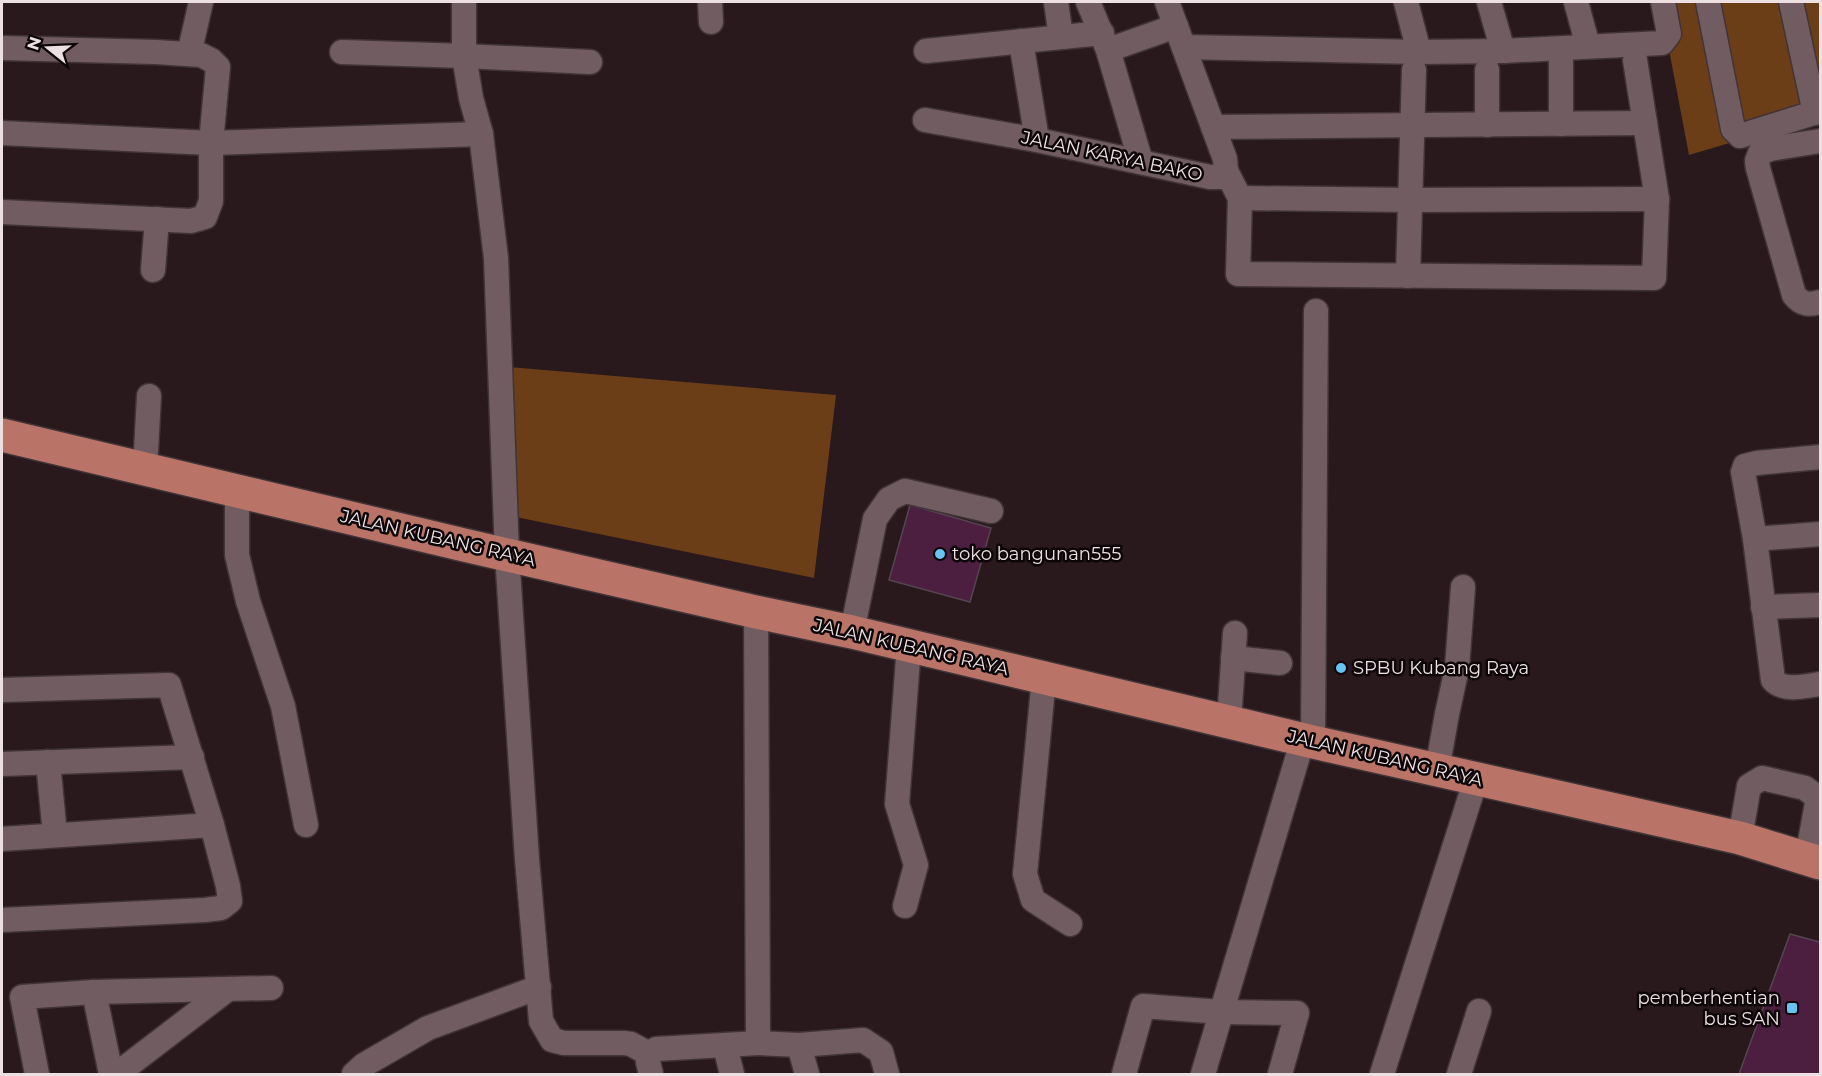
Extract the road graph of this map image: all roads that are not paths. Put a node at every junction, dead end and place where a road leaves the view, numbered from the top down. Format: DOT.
graph roads {
  1 [pos="201,2"];
  2 [pos="464,2"];
  3 [pos="1056,2"];
  4 [pos="1088,2"];
  5 [pos="1167,2"];
  6 [pos="1406,2"];
  7 [pos="1489,2"];
  8 [pos="1576,2"];
  9 [pos="1663,2"];
  10 [pos="1708,2"];
  11 [pos="1791,2"];
  12 [pos="1180,36"];
  13 [pos="1061,37"];
  14 [pos="1021,41"];
  15 [pos="1105,42"];
  16 [pos="1587,46"];
  17 [pos="2,48"];
  18 [pos="926,51"];
  19 [pos="1503,51"];
  20 [pos="342,52"];
  21 [pos="189,54"];
  22 [pos="464,56"];
  23 [pos="1635,60"];
  24 [pos="1417,61"];
  25 [pos="590,62"];
  26 [pos="1561,62"];
  27 [pos="1487,70"];
  28 [pos="1818,112"];
  29 [pos="925,120"];
  30 [pos="1645,123"];
  31 [pos="1487,124"];
  32 [pos="1561,124"];
  33 [pos="1413,125"];
  34 [pos="1213,127"];
  35 [pos="2,133"];
  36 [pos="481,134"];
  37 [pos="1037,140"];
  38 [pos="1821,141"];
  39 [pos="212,143"];
  40 [pos="1141,162"];
  41 [pos="1226,171"];
  42 [pos="1240,198"];
  43 [pos="1658,199"];
  44 [pos="1410,200"];
  45 [pos="2,212"];
  46 [pos="157,219"];
  47 [pos="153,270"];
  48 [pos="1408,276"];
  49 [pos="1821,302"];
  50 [pos="1316,311"];
  51 [pos="149,396"];
  52 [pos="2,435"];
  53 [pos="1821,457"];
  54 [pos="145,469"];
  55 [pos="237,490"];
  56 [pos="990,511"];
  57 [pos="1821,534"];
  58 [pos="1755,539"];
  59 [pos="507,554"];
  60 [pos="1463,587"];
  61 [pos="1821,605"];
  62 [pos="1763,607"];
  63 [pos="756,612"];
  64 [pos="852,632"];
  65 [pos="1235,633"];
  66 [pos="909,646"];
  67 [pos="1233,658"];
  68 [pos="1280,663"];
  69 [pos="1044,678"];
  70 [pos="1821,684"];
  71 [pos="2,690"];
  72 [pos="1229,721"];
  73 [pos="1308,741"];
  74 [pos="192,757"];
  75 [pos="48,762"];
  76 [pos="2,764"];
  77 [pos="1437,771"];
  78 [pos="1476,779"];
  79 [pos="212,825"];
  80 [pos="306,825"];
  81 [pos="54,835"];
  82 [pos="1740,838"];
  83 [pos="2,839"];
  84 [pos="1814,860"];
  85 [pos="905,906"];
  86 [pos="2,920"];
  87 [pos="1070,924"];
  88 [pos="539,987"];
  89 [pos="271,988"];
  90 [pos="228,989"];
  91 [pos="93,992"];
  92 [pos="1221,1011"];
  93 [pos="1479,1011"];
  94 [pos="758,1043"];
  95 [pos="799,1045"];
  96 [pos="725,1046"];
  97 [pos="650,1064"];
  98 [pos="37,1074"];
  99 [pos="111,1074"];
  100 [pos="117,1074"];
  101 [pos="354,1074"];
  102 [pos="732,1074"];
  103 [pos="807,1074"];
  104 [pos="887,1074"];
  105 [pos="1124,1074"];
  106 [pos="1203,1074"];
  107 [pos="1280,1074"];
  108 [pos="1382,1074"];
  109 [pos="1459,1074"];
  1 -- 21 [label="street"];
  2 -- 22 [label="street"];
  3 -- 13 [label="street"];
  4 -- 15 [label="street"];
  5 -- 12 [label="street, JALAN KARYA BAKO"];
  6 -- 24 [label="street"];
  7 -- 19 [label="street"];
  8 -- 16 [label="street"];
  9 -- 16 [label="street"];
  10 -- 28 [label="street"];
  11 -- 28 [label="street"];
  12 -- 15 [label="street"];
  12 -- 24 [label="street"];
  12 -- 34 [label="street, JALAN KARYA BAKO"];
  13 -- 14 [label="street"];
  13 -- 15 [label="street"];
  14 -- 18 [label="street"];
  14 -- 37 [label="street"];
  15 -- 40 [label="street"];
  16 -- 19 [label="street"];
  17 -- 21 [label="street"];
  19 -- 24 [label="street"];
  20 -- 22 [label="street"];
  21 -- 39 [label="street"];
  22 -- 25 [label="street"];
  22 -- 36 [label="street"];
  23 -- 30 [label="street"];
  24 -- 33 [label="street"];
  26 -- 32 [label="street"];
  27 -- 31 [label="street"];
  29 -- 37 [label="street, JALAN KARYA BAKO"];
  30 -- 32 [label="street"];
  30 -- 43 [label="street"];
  31 -- 32 [label="street"];
  31 -- 33 [label="street"];
  33 -- 34 [label="street"];
  33 -- 44 [label="street"];
  34 -- 41 [label="street, JALAN KARYA BAKO"];
  35 -- 39 [label="street"];
  36 -- 39 [label="street"];
  36 -- 59 [label="street"];
  37 -- 40 [label="street, JALAN KARYA BAKO"];
  38 -- 49 [label="street"];
  39 -- 46 [label="street"];
  40 -- 41 [label="street, JALAN KARYA BAKO"];
  41 -- 42 [label="street"];
  42 -- 44 [label="street"];
  42 -- 48 [label="street"];
  43 -- 44 [label="street"];
  43 -- 48 [label="street"];
  44 -- 48 [label="street"];
  45 -- 46 [label="street"];
  46 -- 47 [label="street"];
  50 -- 73 [label="street"];
  51 -- 54 [label="street"];
  52 -- 54 [label="highway, JALAN KUBANG RAYA"];
  53 -- 58 [label="street"];
  54 -- 55 [label="highway, JALAN KUBANG RAYA"];
  55 -- 59 [label="highway, JALAN KUBANG RAYA"];
  55 -- 80 [label="street"];
  56 -- 64 [label="street"];
  57 -- 58 [label="street"];
  58 -- 62 [label="street"];
  59 -- 63 [label="highway, JALAN KUBANG RAYA"];
  59 -- 88 [label="street"];
  60 -- 77 [label="street"];
  61 -- 62 [label="street"];
  62 -- 70 [label="street"];
  63 -- 64 [label="highway, JALAN KUBANG RAYA"];
  63 -- 94 [label="street"];
  64 -- 66 [label="highway, JALAN KUBANG RAYA"];
  65 -- 67 [label="street"];
  66 -- 69 [label="highway, JALAN KUBANG RAYA"];
  66 -- 85 [label="street"];
  67 -- 68 [label="street"];
  67 -- 72 [label="street"];
  69 -- 72 [label="highway, JALAN KUBANG RAYA"];
  69 -- 87 [label="street"];
  71 -- 74 [label="street"];
  72 -- 73 [label="highway, JALAN KUBANG RAYA"];
  73 -- 77 [label="highway, JALAN KUBANG RAYA"];
  73 -- 92 [label="street"];
  74 -- 75 [label="street"];
  74 -- 79 [label="street"];
  75 -- 76 [label="street"];
  75 -- 81 [label="street"];
  77 -- 78 [label="highway, JALAN KUBANG RAYA"];
  78 -- 82 [label="highway, JALAN KUBANG RAYA"];
  78 -- 108 [label="street"];
  79 -- 81 [label="street"];
  79 -- 86 [label="street"];
  81 -- 83 [label="street"];
  82 -- 84 [label="highway, JALAN KUBANG RAYA"];
  82 -- 84 [label="street"];
  88 -- 97 [label="street"];
  88 -- 101 [label="street"];
  89 -- 90 [label="street"];
  90 -- 91 [label="street"];
  90 -- 100 [label="street"];
  91 -- 98 [label="street"];
  91 -- 99 [label="street"];
  92 -- 105 [label="street"];
  92 -- 106 [label="street"];
  92 -- 107 [label="street"];
  93 -- 109 [label="street"];
  94 -- 95 [label="street"];
  94 -- 96 [label="street"];
  95 -- 103 [label="street"];
  95 -- 104 [label="street"];
  96 -- 97 [label="street"];
  96 -- 102 [label="street"];
}
